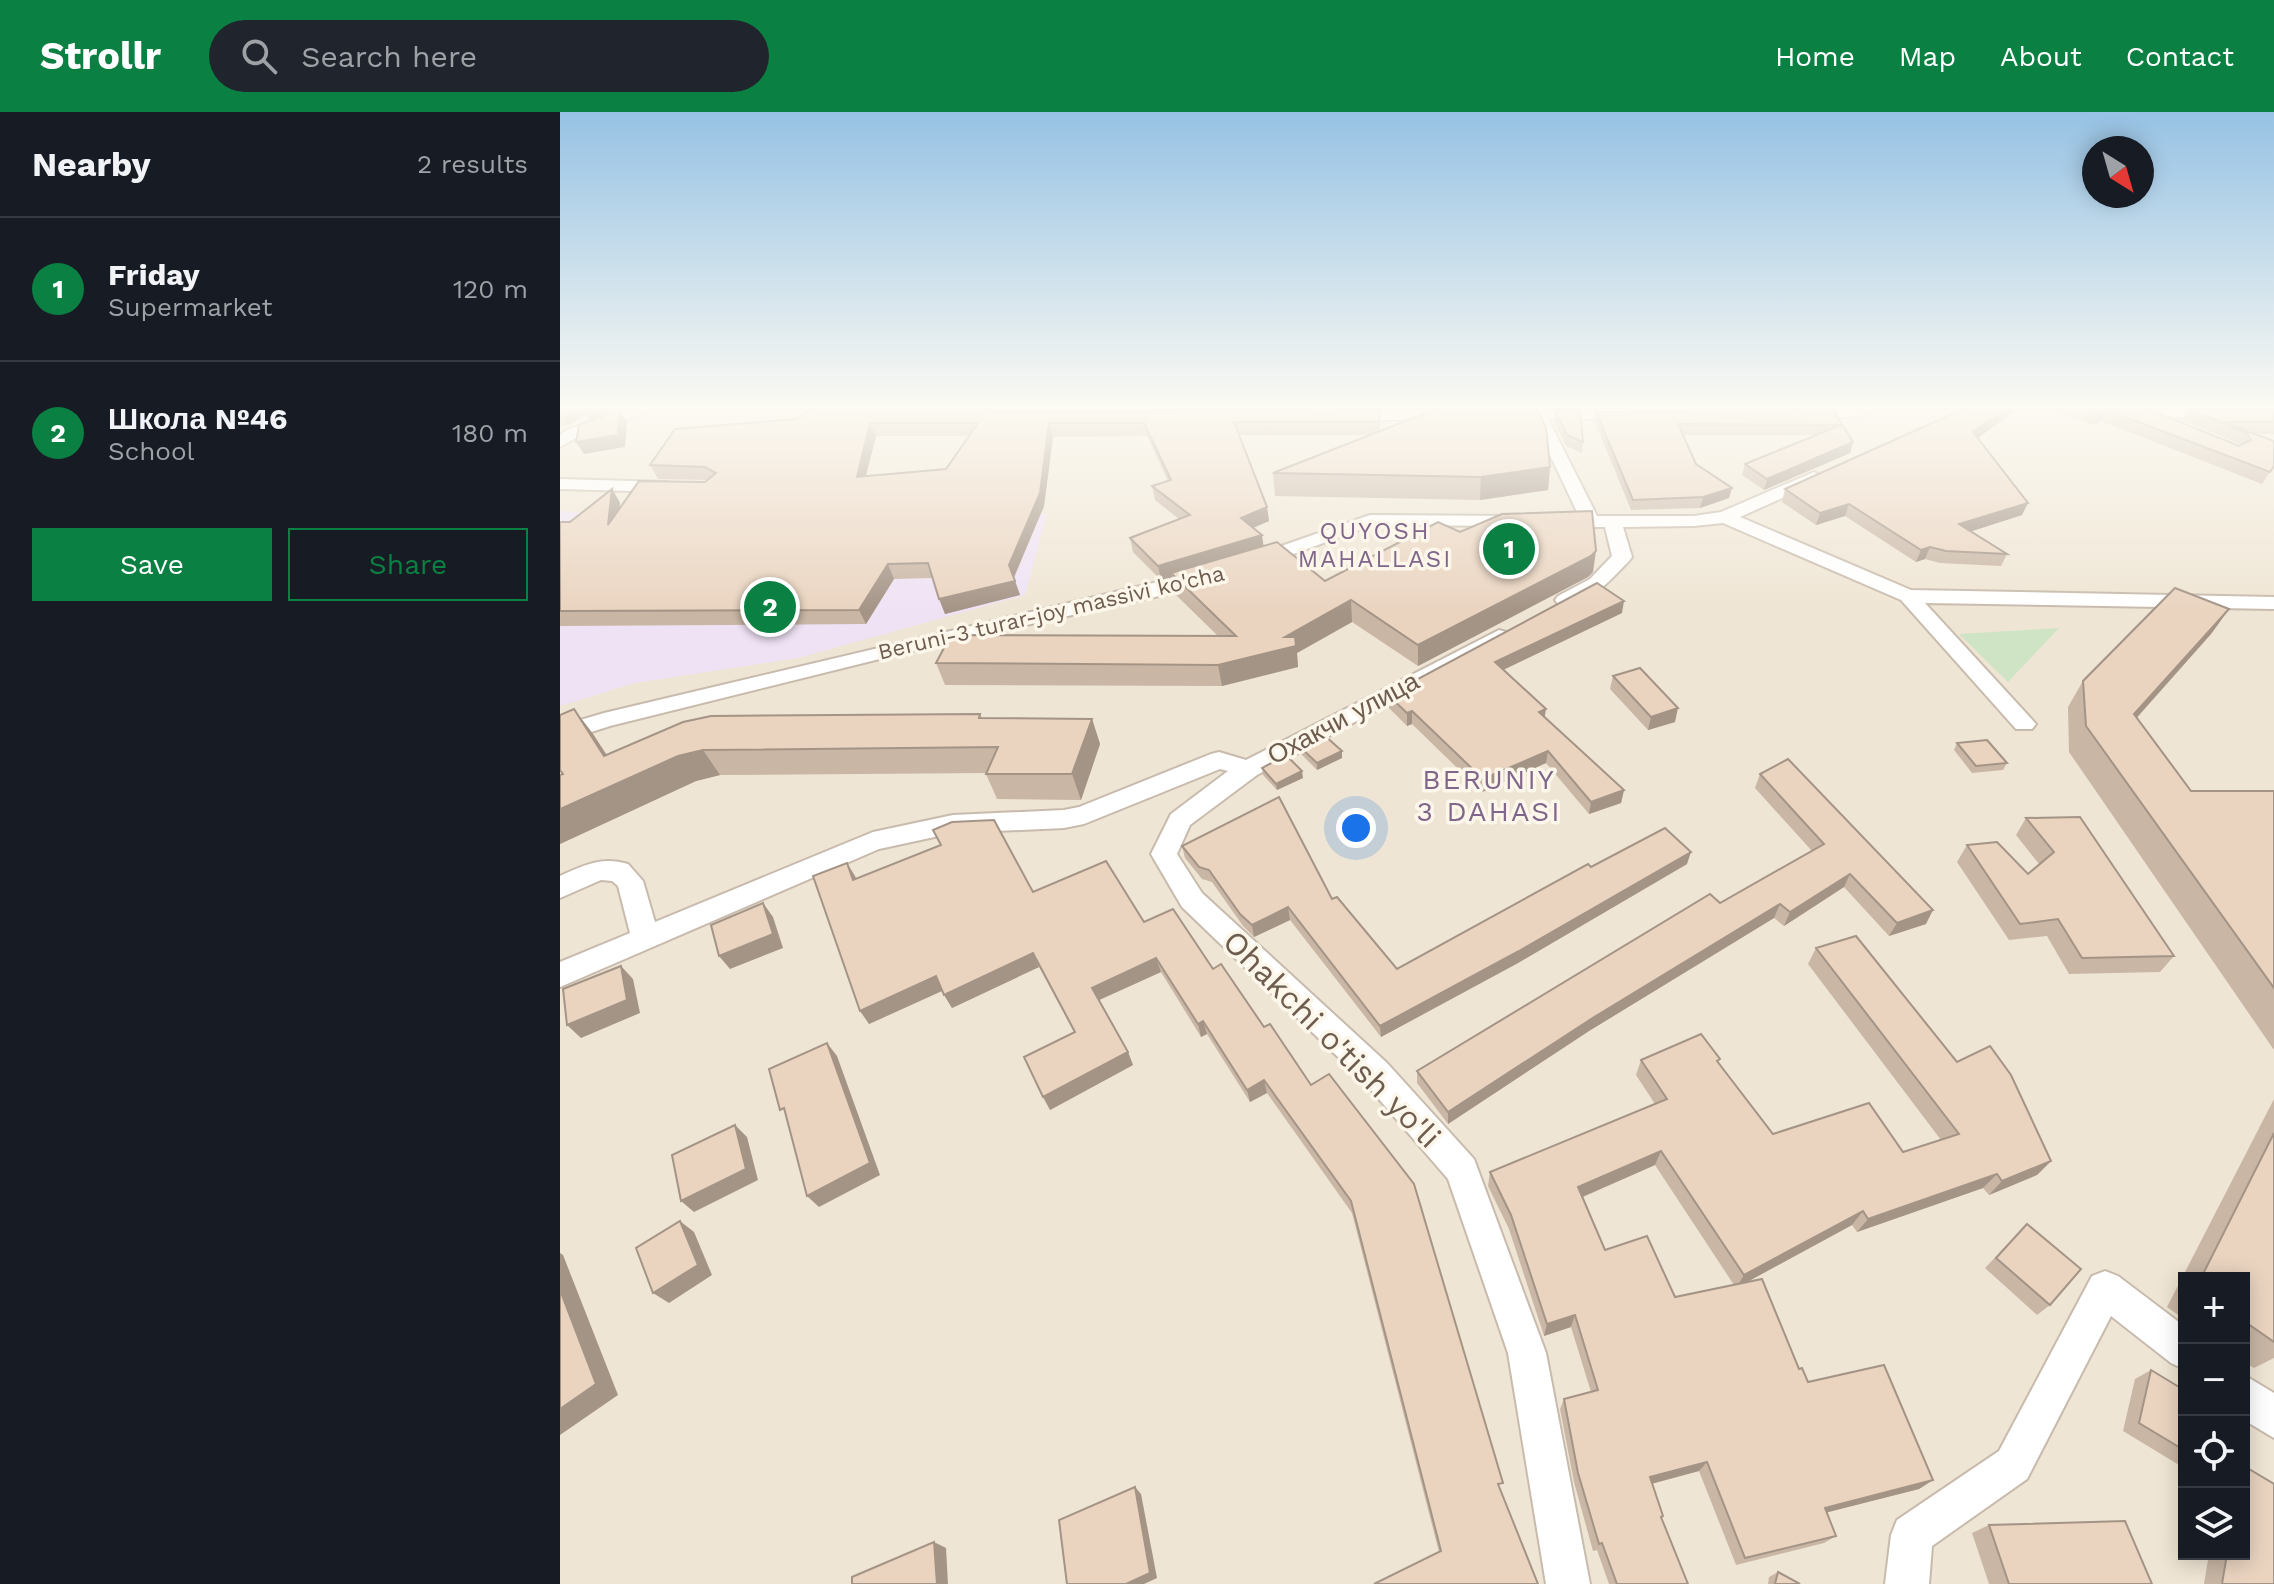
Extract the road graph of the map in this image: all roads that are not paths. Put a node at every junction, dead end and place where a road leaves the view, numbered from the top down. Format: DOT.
graph roads {
  1 [pos="1574,475"];
  2 [pos="1820,475"];
  3 [pos="560,484"];
  4 [pos="680,487"];
  5 [pos="1725,517"];
  6 [pos="1602,522"];
  7 [pos="1908,596"];
  8 [pos="2274,603"];
  9 [pos="1541,613"];
  10 [pos="1513,628"];
  11 [pos="2024,724"];
  12 [pos="560,734"];
  13 [pos="1248,769"];
  14 [pos="560,888"];
  15 [pos="645,936"];
  16 [pos="560,975"];
  17 [pos="2178,1345"];
  18 [pos="2250,1400"];
  19 [pos="2274,1418"];
  20 [pos="1568,1584"];
  21 [pos="1907,1584"];
  1 -- 6 [label="street"];
  2 -- 5 [label="street"];
  3 -- 4 [label="street"];
  5 -- 6 [label="street, Beruni-3 turar-joy massivi ko'cha"];
  5 -- 7 [label="street"];
  6 -- 9 [label="street"];
  6 -- 12 [label="street, Beruni-3 turar-joy massivi ko'cha"];
  7 -- 8 [label="street"];
  7 -- 11 [label="street"];
  10 -- 13 [label="street, Охакчи улица"];
  13 -- 15 [label="street, Охакчи улица"];
  13 -- 20 [label="street, Ohakchi o'tish yo'li"];
  14 -- 15 [label="street"];
  15 -- 16 [label="street, Охакчи улица"];
  17 -- 21 [label="street"];
  18 -- 19 [label="street"];
}
